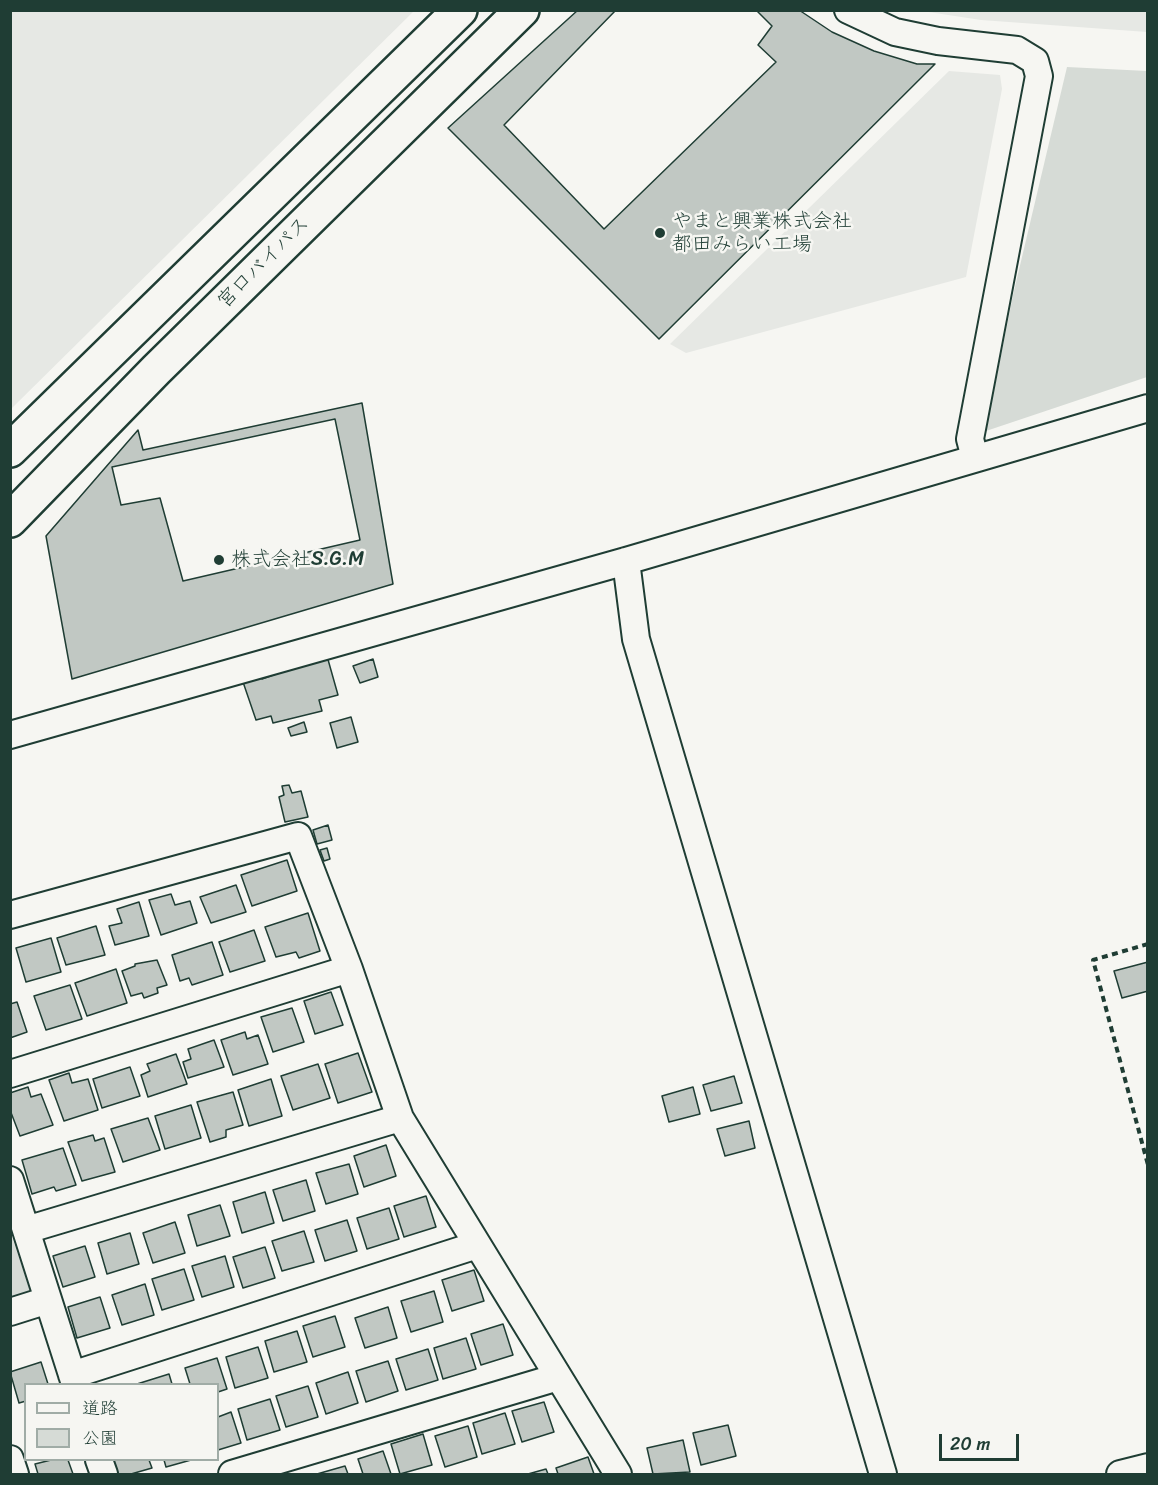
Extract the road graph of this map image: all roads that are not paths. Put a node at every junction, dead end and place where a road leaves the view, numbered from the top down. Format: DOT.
graph roads {
  1 [pos="460,10"];
  2 [pos="522,10"];
  3 [pos="848,10"];
  4 [pos="1148,408"];
  5 [pos="10,450"];
  6 [pos="975,458"];
  7 [pos="10,520"];
  8 [pos="626,561"];
  9 [pos="10,735"];
  10 [pos="10,915"];
  11 [pos="349,969"];
  12 [pos="10,1074"];
  13 [pos="400,1118"];
  14 [pos="10,1180"];
  15 [pos="26,1230"];
  16 [pos="477,1245"];
  17 [pos="48,1300"];
  18 [pos="10,1312"];
  19 [pos="558,1377"];
  20 [pos="74,1380"];
  21 [pos="10,1459"];
  22 [pos="1148,1467"];
  23 [pos="15,1474"];
  24 [pos="231,1474"];
  25 [pos="618,1474"];
  26 [pos="883,1474"];
  27 [pos="1120,1474"];
  1 -- 5 [label="highway"];
  2 -- 7 [label="highway, 宮口バイパス"];
  3 -- 6 [label="street"];
  4 -- 6 [label="street"];
  6 -- 8 [label="street"];
  8 -- 9 [label="street"];
  8 -- 26 [label="street"];
  10 -- 11 [label="street"];
  11 -- 12 [label="street"];
  11 -- 13 [label="street"];
  13 -- 15 [label="street"];
  13 -- 16 [label="street"];
  14 -- 15 [label="street"];
  15 -- 17 [label="street"];
  16 -- 19 [label="street"];
  16 -- 20 [label="street"];
  17 -- 18 [label="street"];
  17 -- 20 [label="street"];
  19 -- 24 [label="street"];
  19 -- 25 [label="street"];
  21 -- 23 [label="street"];
  22 -- 27 [label="street"];
}
